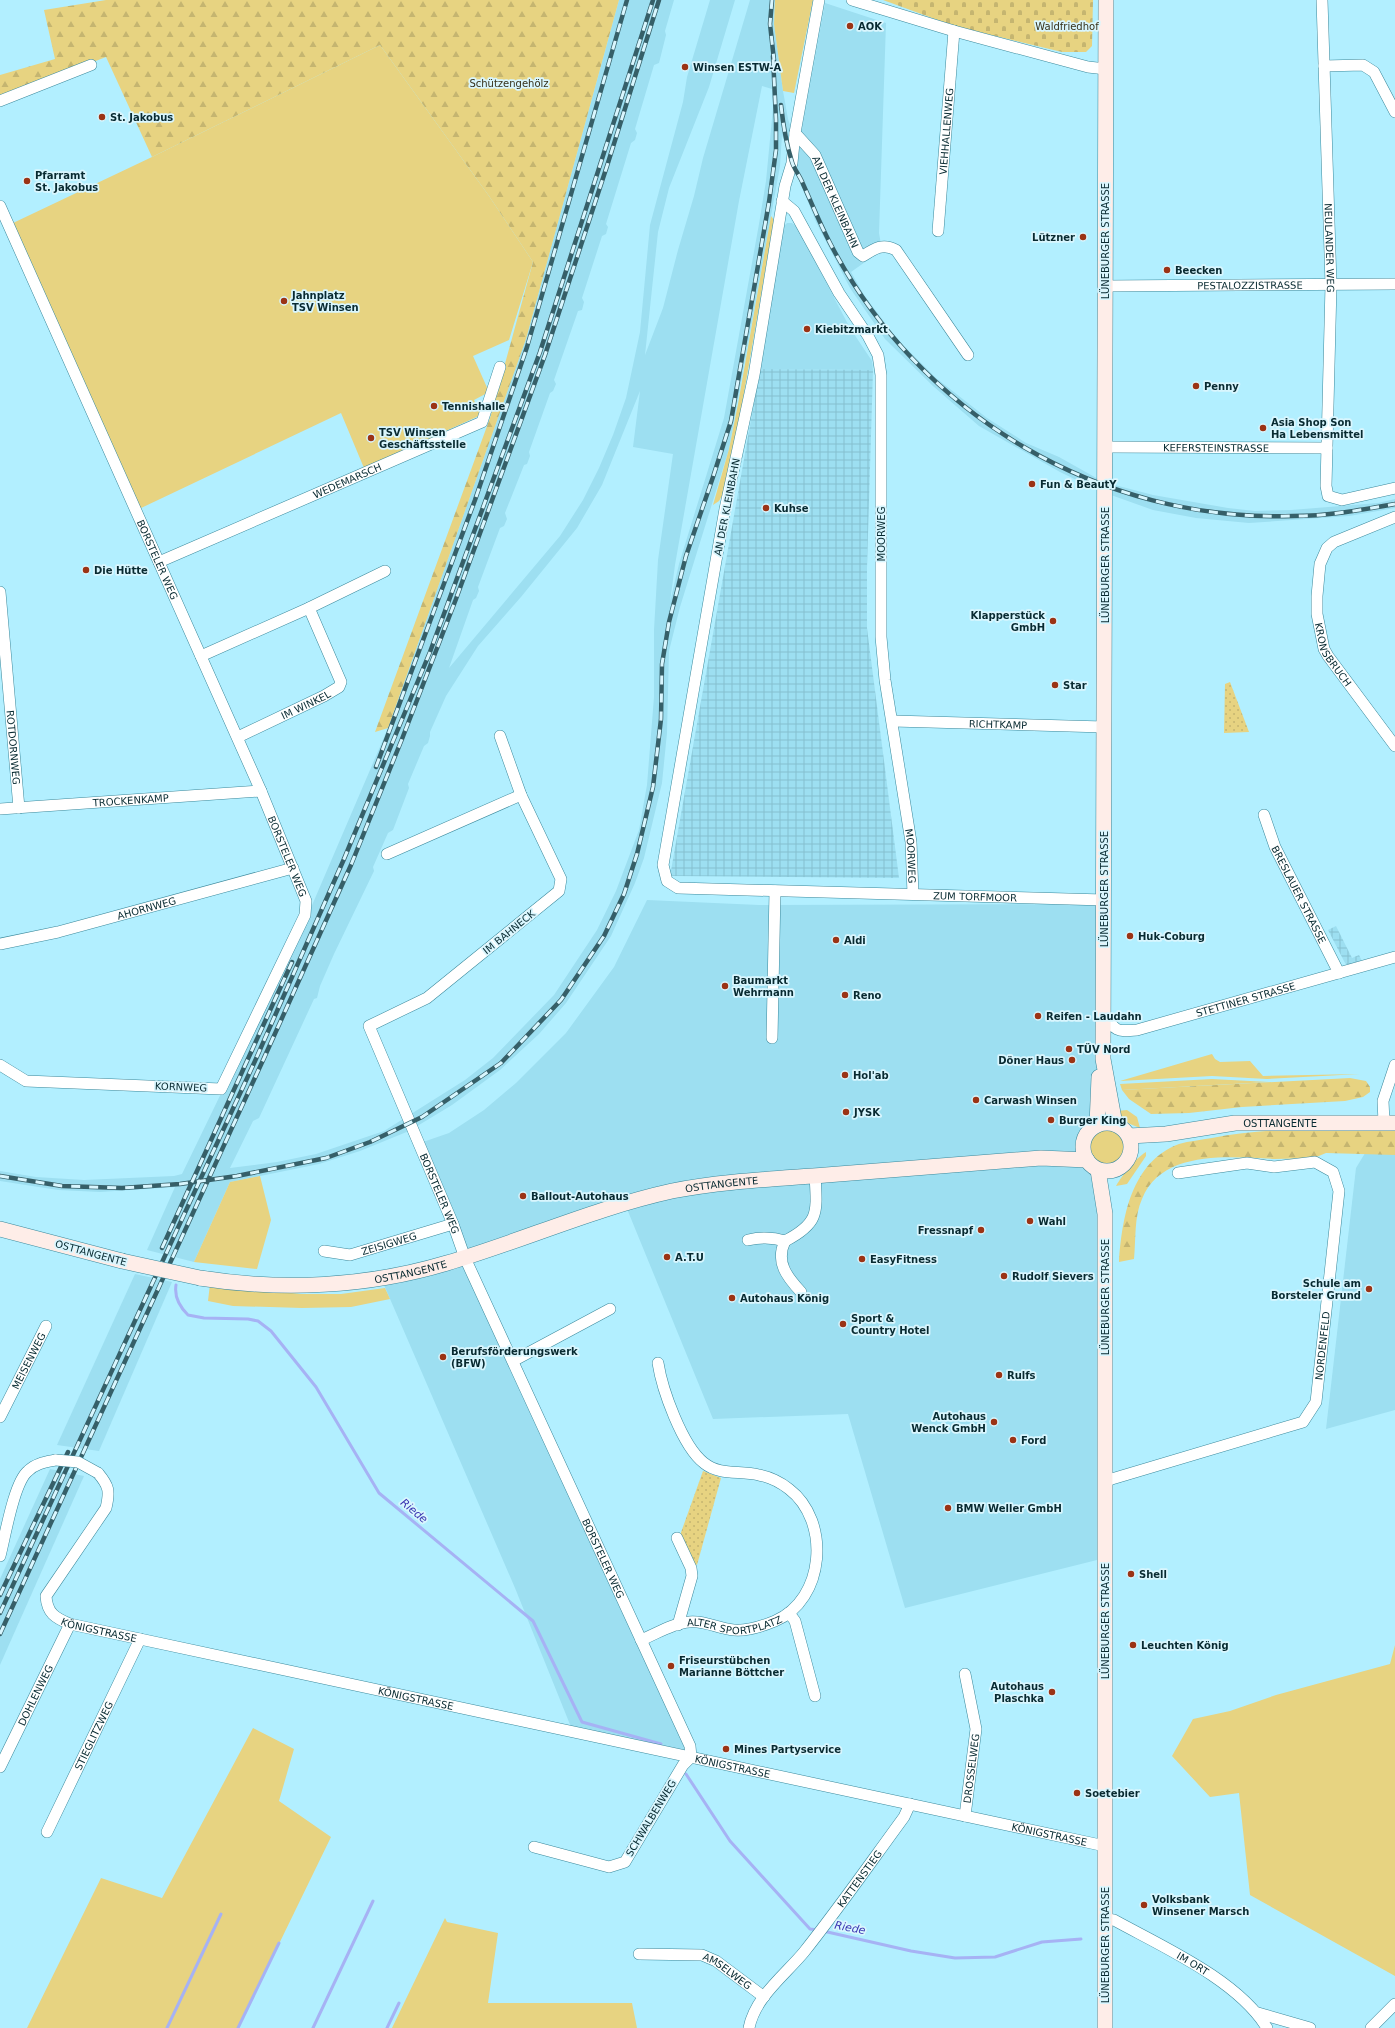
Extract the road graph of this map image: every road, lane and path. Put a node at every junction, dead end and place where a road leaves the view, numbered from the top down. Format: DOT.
graph roads {
  1 [pos="819,0"];
  2 [pos="852,0"];
  3 [pos="1106,0"];
  4 [pos="1322,0"];
  5 [pos="954,31"];
  6 [pos="91,65"];
  7 [pos="1324,66"];
  8 [pos="1106,69"];
  9 [pos="0,101"];
  10 [pos="1395,112"];
  11 [pos="794,133"];
  12 [pos="782,201"];
  13 [pos="0,206"];
  14 [pos="938,231"];
  15 [pos="1395,284"];
  16 [pos="1331,285"];
  17 [pos="1105,286"];
  18 [pos="968,355"];
  19 [pos="500,367"];
  20 [pos="1105,447"];
  21 [pos="1327,448"];
  22 [pos="1395,488"];
  23 [pos="1395,517"];
  24 [pos="159,562"];
  25 [pos="385,571"];
  26 [pos="0,592"];
  27 [pos="308,608"];
  28 [pos="201,656"];
  29 [pos="892,721"];
  30 [pos="1104,727"];
  31 [pos="500,736"];
  32 [pos="238,737"];
  33 [pos="1395,746"];
  34 [pos="262,791"];
  35 [pos="521,795"];
  36 [pos="19,808"];
  37 [pos="0,809"];
  38 [pos="1264,815"];
  39 [pos="387,854"];
  40 [pos="293,868"];
  41 [pos="667,881"];
  42 [pos="775,891"];
  43 [pos="913,894"];
  44 [pos="1104,900"];
  45 [pos="305,915"];
  46 [pos="0,944"];
  47 [pos="1395,957"];
  48 [pos="1340,973"];
  49 [pos="1104,1013"];
  50 [pos="369,1026"];
  51 [pos="772,1038"];
  52 [pos="1103,1058"];
  53 [pos="0,1065"];
  54 [pos="1395,1065"];
  55 [pos="1389,1122"];
  56 [pos="1115,1124"];
  57 [pos="1097,1125"];
  58 [pos="1166,1134"];
  59 [pos="1129,1136"];
  60 [pos="1083,1144"];
  61 [pos="1131,1152"];
  62 [pos="1041,1158"];
  63 [pos="1092,1165"];
  64 [pos="1114,1170"];
  65 [pos="1178,1173"];
  66 [pos="815,1175"];
  67 [pos="1106,1214"];
  68 [pos="453,1224"];
  69 [pos="0,1229"];
  70 [pos="748,1240"];
  71 [pos="785,1241"];
  72 [pos="324,1251"];
  73 [pos="465,1258"];
  74 [pos="801,1292"];
  75 [pos="610,1309"];
  76 [pos="46,1326"];
  77 [pos="513,1361"];
  78 [pos="658,1362"];
  79 [pos="0,1417"];
  80 [pos="1105,1481"];
  81 [pos="677,1538"];
  82 [pos="0,1556"];
  83 [pos="789,1613"];
  84 [pos="70,1624"];
  85 [pos="678,1625"];
  86 [pos="140,1639"];
  87 [pos="641,1640"];
  88 [pos="965,1674"];
  89 [pos="815,1696"];
  90 [pos="691,1757"];
  91 [pos="0,1767"];
  92 [pos="910,1804"];
  93 [pos="965,1816"];
  94 [pos="47,1832"];
  95 [pos="1105,1846"];
  96 [pos="534,1847"];
  97 [pos="1105,1919"];
  98 [pos="639,1954"];
  99 [pos="764,1997"];
  100 [pos="1395,2004"];
  101 [pos="1258,2013"];
  102 [pos="1294,2026"];
  103 [pos="750,2028"];
  104 [pos="1105,2028"];
  105 [pos="1267,2028"];
  106 [pos="1310,2028"];
  107 [pos="1371,2028"];
  1 -- 11 [label="street, AN DER KLEINBAHN"];
  2 -- 5 [label="street"];
  3 -- 8 [label="main road, LÜNEBURGER STRASSE"];
  4 -- 7 [label="street, NEULANDER WEG"];
  5 -- 8 [label="street"];
  5 -- 14 [label="street, VIEHHALLENWEG"];
  6 -- 9 [label="street"];
  7 -- 10 [label="street"];
  7 -- 16 [label="street, NEULANDER WEG"];
  8 -- 17 [label="main road, LÜNEBURGER STRASSE"];
  11 -- 12 [label="street, AN DER KLEINBAHN"];
  11 -- 18 [label="street, AN DER KLEINBAHN"];
  12 -- 29 [label="street, MOORWEG"];
  12 -- 41 [label="street, AN DER KLEINBAHN"];
  13 -- 24 [label="street, BORSTELER WEG"];
  15 -- 16 [label="street, PESTALOZZISTRASSE"];
  16 -- 17 [label="street, PESTALOZZISTRASSE"];
  16 -- 21 [label="street, NEULANDER WEG"];
  17 -- 20 [label="main road, LÜNEBURGER STRASSE"];
  19 -- 24 [label="street, WEDEMARSCH"];
  20 -- 21 [label="street, KEFERSTEINSTRASSE"];
  20 -- 30 [label="main road, LÜNEBURGER STRASSE"];
  21 -- 22 [label="street, NEULANDER WEG"];
  23 -- 33 [label="street, KRONSBRUCH"];
  24 -- 28 [label="street, BORSTELER WEG"];
  25 -- 27 [label="street"];
  26 -- 36 [label="street, ROTDORNWEG"];
  27 -- 28 [label="street"];
  27 -- 32 [label="street, IM WINKEL"];
  28 -- 32 [label="street, BORSTELER WEG"];
  29 -- 30 [label="street, RICHTKAMP"];
  29 -- 43 [label="street, MOORWEG"];
  30 -- 44 [label="main road, LÜNEBURGER STRASSE"];
  31 -- 35 [label="street, IM BAHNECK"];
  32 -- 34 [label="street, BORSTELER WEG"];
  34 -- 36 [label="street, TROCKENKAMP"];
  34 -- 40 [label="street, BORSTELER WEG"];
  35 -- 39 [label="street"];
  35 -- 50 [label="street, IM BAHNECK"];
  36 -- 37 [label="street, TROCKENKAMP"];
  38 -- 48 [label="street, BRESLAUER STRASSE"];
  40 -- 45 [label="street, BORSTELER WEG"];
  40 -- 46 [label="street, AHORNWEG"];
  41 -- 42 [label="street, ZUM TORFMOOR"];
  42 -- 43 [label="street, ZUM TORFMOOR"];
  42 -- 51 [label="street"];
  43 -- 44 [label="street, ZUM TORFMOOR"];
  44 -- 49 [label="main road, LÜNEBURGER STRASSE"];
  45 -- 53 [label="street, KORNWEG"];
  47 -- 48 [label="street, STETTINER STRASSE"];
  48 -- 49 [label="street, STETTINER STRASSE"];
  49 -- 52 [label="main road, LÜNEBURGER STRASSE"];
  50 -- 68 [label="street, BORSTELER WEG"];
  52 -- 56 [label="main road, LÜNEBURGER STRASSE"];
  52 -- 57 [label="main road, LÜNEBURGER STRASSE"];
  54 -- 55 [label="street"];
  55 -- 58 [label="main road, OSTTANGENTE"];
  56 -- 57 [label="main road"];
  56 -- 59 [label="main road"];
  57 -- 60 [label="main road"];
  58 -- 59 [label="main road, OSTTANGENTE"];
  58 -- 61 [label="main road, OSTTANGENTE"];
  59 -- 61 [label="main road"];
  60 -- 62 [label="main road, OSTTANGENTE"];
  60 -- 63 [label="main road, LÜNEBURGER STRASSE"];
  61 -- 64 [label="main road"];
  62 -- 63 [label="main road, OSTTANGENTE"];
  62 -- 66 [label="main road, OSTTANGENTE"];
  63 -- 64 [label="main road"];
  63 -- 67 [label="main road, LÜNEBURGER STRASSE"];
  64 -- 67 [label="main road, LÜNEBURGER STRASSE"];
  65 -- 80 [label="street, NORDENFELD"];
  66 -- 71 [label="street"];
  66 -- 73 [label="main road, OSTTANGENTE"];
  67 -- 80 [label="main road, LÜNEBURGER STRASSE"];
  68 -- 72 [label="street, ZEISIGWEG"];
  68 -- 73 [label="street, BORSTELER WEG"];
  69 -- 73 [label="main road, OSTTANGENTE, bridge"];
  70 -- 71 [label="street"];
  71 -- 74 [label="street"];
  73 -- 77 [label="street, BORSTELER WEG"];
  75 -- 77 [label="street"];
  76 -- 79 [label="street, MEISENWEG"];
  77 -- 87 [label="street, BORSTELER WEG"];
  78 -- 83 [label="street, ALTER SPORTPLATZ"];
  80 -- 95 [label="main road, LÜNEBURGER STRASSE"];
  81 -- 85 [label="street, ALTER SPORTPLATZ"];
  82 -- 84 [label="street, KÖNIGSTRASSE, bridge"];
  83 -- 85 [label="street, ALTER SPORTPLATZ"];
  83 -- 89 [label="street, ALTER SPORTPLATZ"];
  84 -- 86 [label="street, KÖNIGSTRASSE"];
  84 -- 91 [label="street, DOHLENWEG"];
  85 -- 87 [label="street, ALTER SPORTPLATZ"];
  86 -- 90 [label="street, KÖNIGSTRASSE"];
  86 -- 94 [label="street, STIEGLITZWEG"];
  87 -- 90 [label="street, BORSTELER WEG"];
  88 -- 93 [label="street, DROSSELWEG"];
  90 -- 92 [label="street, KÖNIGSTRASSE"];
  90 -- 96 [label="street, SCHWALBENWEG"];
  92 -- 93 [label="street, KÖNIGSTRASSE"];
  92 -- 99 [label="street, KATTENSTIEG"];
  93 -- 95 [label="street, KÖNIGSTRASSE"];
  95 -- 97 [label="main road, LÜNEBURGER STRASSE"];
  97 -- 101 [label="street, IM ORT"];
  97 -- 104 [label="main road, LÜNEBURGER STRASSE"];
  98 -- 99 [label="street, AMSELWEG"];
  99 -- 103 [label="street, KATTENSTIEG"];
  100 -- 107 [label="street"];
  101 -- 102 [label="street"];
  101 -- 105 [label="street, IM ORT"];
  102 -- 106 [label="street"];
}
